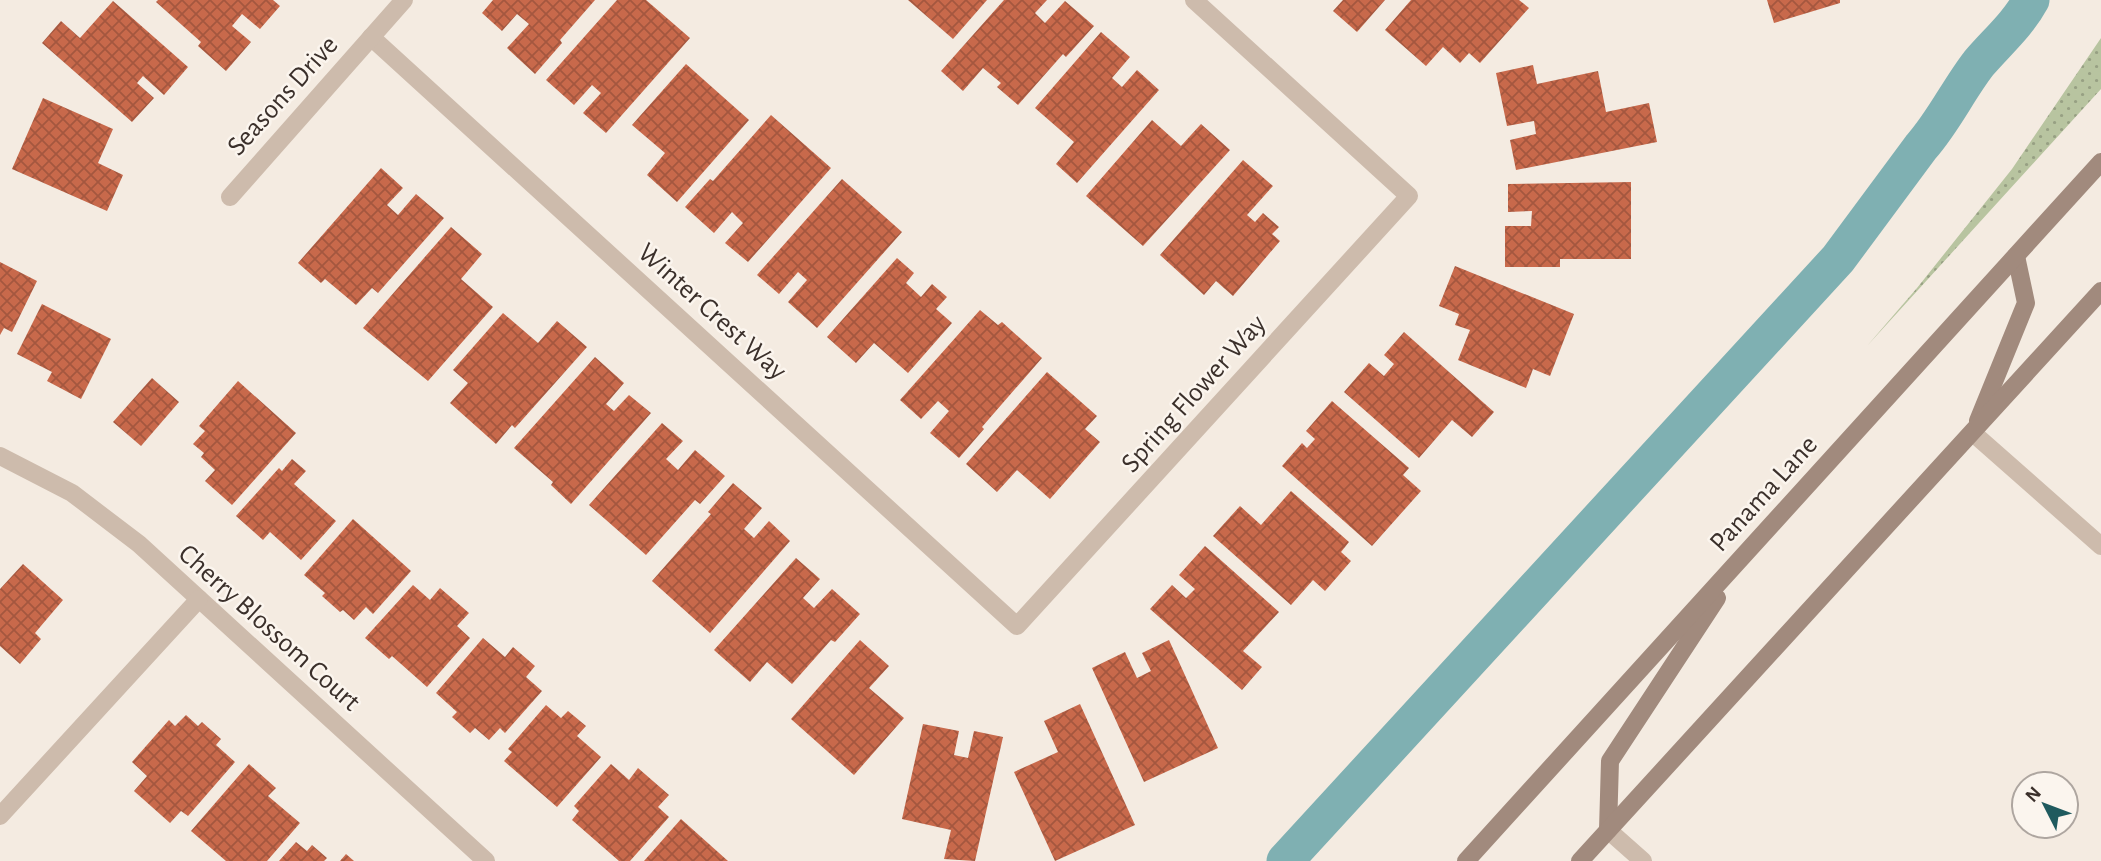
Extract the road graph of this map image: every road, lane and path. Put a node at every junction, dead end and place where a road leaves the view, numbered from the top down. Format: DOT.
graph roads {
  1 [pos="404,0"];
  2 [pos="1194,0"];
  3 [pos="371,37"];
  4 [pos="2101,162"];
  5 [pos="230,197"];
  6 [pos="2016,256"];
  7 [pos="2101,291"];
  8 [pos="1973,433"];
  9 [pos="0,456"];
  10 [pos="2101,545"];
  11 [pos="1746,554"];
  12 [pos="198,599"];
  13 [pos="1017,626"];
  14 [pos="0,816"];
  15 [pos="1608,830"];
  16 [pos="486,861"];
  17 [pos="1466,861"];
  18 [pos="1580,861"];
  19 [pos="1643,861"];
  1 -- 3 [label="street, Seasons Drive"];
  2 -- 13 [label="street, Spring Flower Way"];
  3 -- 5 [label="street, Seasons Drive"];
  3 -- 13 [label="street, Winter Crest Way"];
  4 -- 6 [label="main road, Panama Lane"];
  6 -- 8 [label="main road"];
  6 -- 11 [label="main road, Panama Lane"];
  7 -- 8 [label="main road"];
  8 -- 10 [label="street"];
  8 -- 15 [label="main road"];
  9 -- 12 [label="street, Cherry Blossom Court"];
  11 -- 15 [label="main road"];
  11 -- 17 [label="main road, Panama Lane"];
  12 -- 14 [label="street"];
  12 -- 16 [label="street, Cherry Blossom Court"];
  15 -- 18 [label="main road"];
  15 -- 19 [label="street"];
}
